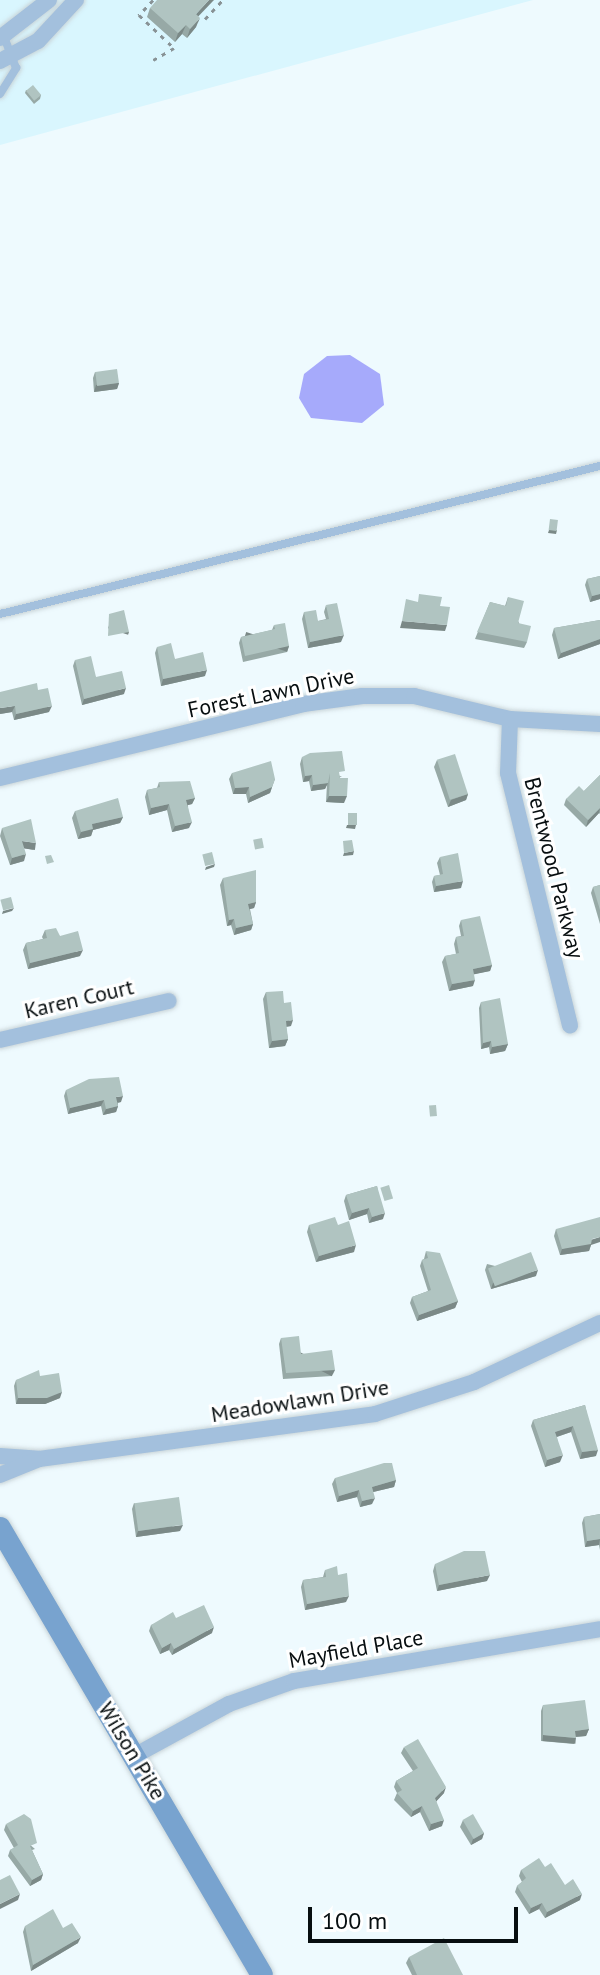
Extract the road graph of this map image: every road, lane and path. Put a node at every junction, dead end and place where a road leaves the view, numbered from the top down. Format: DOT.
graph roads {
  1 [pos="49,0"];
  2 [pos="76,0"];
  3 [pos="153,0"];
  4 [pos="223,0"];
  5 [pos="205,19"];
  6 [pos="2,38"];
  7 [pos="7,59"];
  8 [pos="153,60"];
  9 [pos="0,94"];
  10 [pos="600,466"];
  11 [pos="0,614"];
  12 [pos="510,719"];
  13 [pos="600,724"];
  14 [pos="0,778"];
  15 [pos="169,1001"];
  16 [pos="570,1026"];
  17 [pos="0,1040"];
  18 [pos="600,1323"];
  19 [pos="0,1456"];
  20 [pos="39,1459"];
  21 [pos="0,1475"];
  22 [pos="0,1528"];
  23 [pos="600,1629"];
  24 [pos="134,1756"];
  25 [pos="262,1975"];
  1 -- 6 [label="street"];
  2 -- 7 [label="street"];
  3 -- 8 [label="path"];
  4 -- 5 [label="path"];
  6 -- 7 [label="lane"];
  7 -- 9 [label="lane"];
  10 -- 11 [label="lane"];
  12 -- 13 [label="street, Forest Lawn Drive"];
  12 -- 14 [label="street, Forest Lawn Drive"];
  12 -- 16 [label="street, Brentwood Parkway"];
  15 -- 17 [label="street, Karen Court"];
  18 -- 20 [label="street, Meadowlawn Drive"];
  19 -- 20 [label="street, Meadowlawn Drive"];
  20 -- 21 [label="street, Meadowlawn Drive"];
  22 -- 24 [label="main road, Wilson Pike"];
  23 -- 24 [label="street, Mayfield Place"];
  24 -- 25 [label="main road, Wilson Pike"];
}
